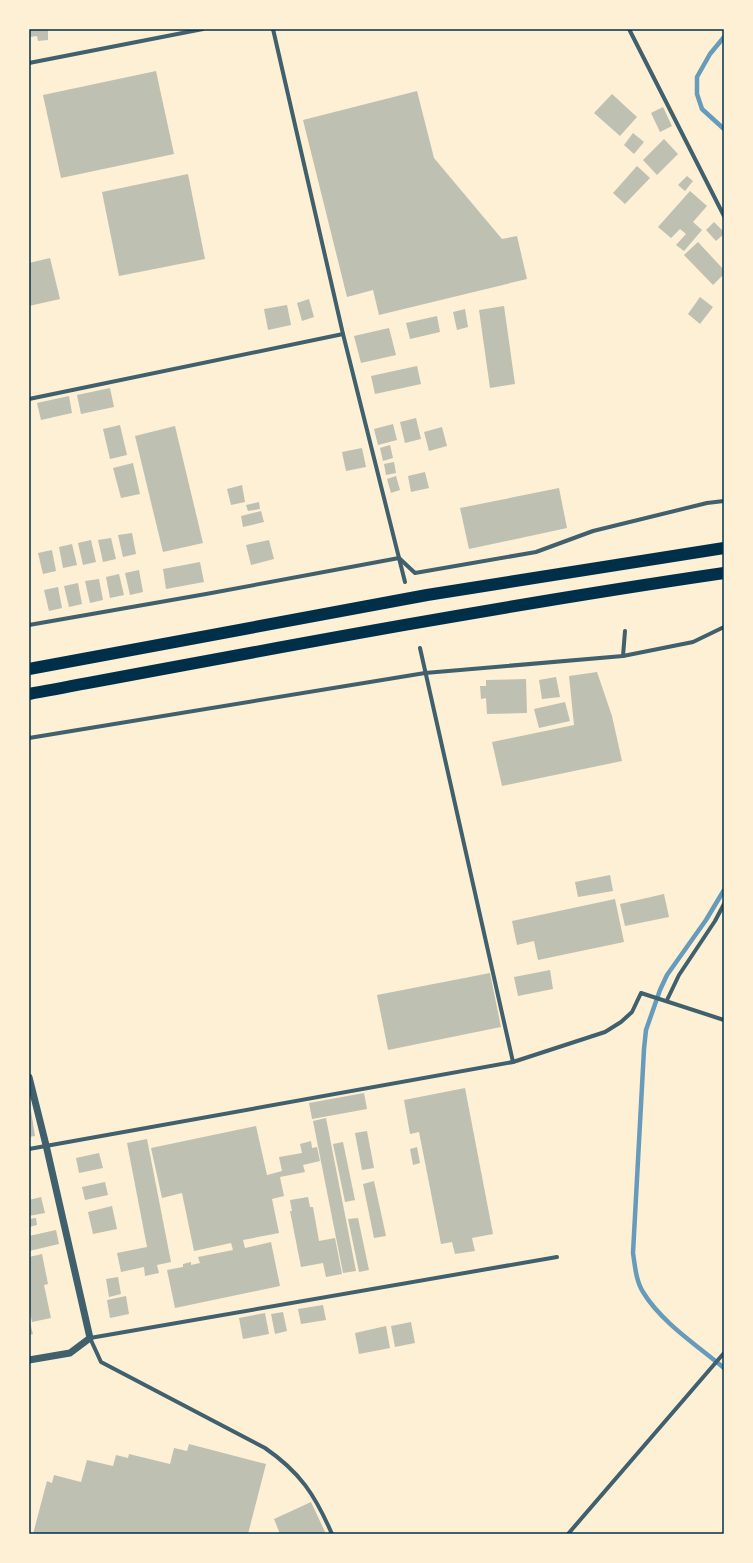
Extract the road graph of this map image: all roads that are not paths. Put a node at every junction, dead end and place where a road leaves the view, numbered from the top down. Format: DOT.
graph roads {
  1 [pos="203,29"];
  2 [pos="273,29"];
  3 [pos="629,29"];
  4 [pos="29,63"];
  5 [pos="724,216"];
  6 [pos="343,334"];
  7 [pos="29,399"];
  8 [pos="724,501"];
  9 [pos="724,548"];
  10 [pos="399,558"];
  11 [pos="724,573"];
  12 [pos="405,582"];
  13 [pos="29,625"];
  14 [pos="724,627"];
  15 [pos="625,631"];
  16 [pos="420,648"];
  17 [pos="623,656"];
  18 [pos="29,669"];
  19 [pos="425,673"];
  20 [pos="29,694"];
  21 [pos="29,738"];
  22 [pos="724,904"];
  23 [pos="667,1000"];
  24 [pos="724,1020"];
  25 [pos="513,1062"];
  26 [pos="29,1076"];
  27 [pos="46,1145"];
  28 [pos="29,1149"];
  29 [pos="557,1257"];
  30 [pos="90,1338"];
  31 [pos="724,1354"];
  32 [pos="29,1360"];
  33 [pos="332,1534"];
  34 [pos="568,1534"];
  1 -- 4 [label="street"];
  2 -- 6 [label="street"];
  3 -- 5 [label="street"];
  6 -- 7 [label="street"];
  6 -- 10 [label="street"];
  8 -- 10 [label="street"];
  9 -- 18 [label="highway"];
  10 -- 12 [label="street"];
  10 -- 13 [label="street"];
  11 -- 20 [label="highway"];
  14 -- 17 [label="street"];
  15 -- 17 [label="street"];
  16 -- 19 [label="street"];
  17 -- 19 [label="street"];
  19 -- 21 [label="street"];
  19 -- 25 [label="street"];
  22 -- 23 [label="street"];
  23 -- 24 [label="street"];
  23 -- 25 [label="street"];
  25 -- 27 [label="street"];
  26 -- 27 [label="street"];
  27 -- 28 [label="street"];
  27 -- 30 [label="street"];
  29 -- 30 [label="street"];
  30 -- 32 [label="street"];
  30 -- 33 [label="street"];
  31 -- 34 [label="street"];
}
